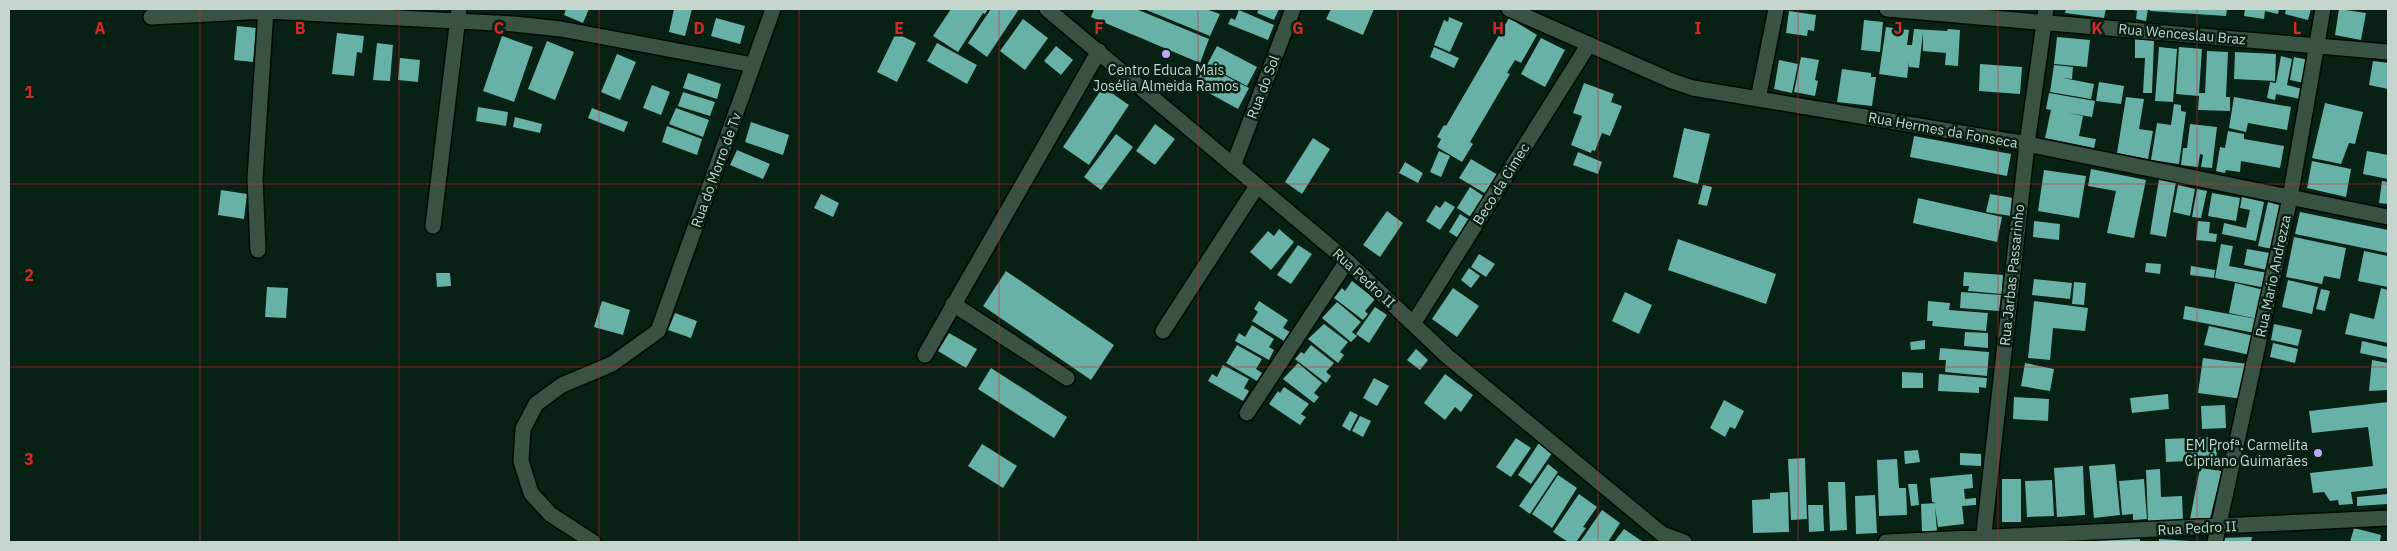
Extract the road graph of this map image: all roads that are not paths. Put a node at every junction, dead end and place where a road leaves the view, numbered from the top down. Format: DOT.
graph roads {
  1 [pos="773,9"];
  2 [pos="1047,9"];
  3 [pos="1294,9"];
  4 [pos="1509,9"];
  5 [pos="1776,9"];
  6 [pos="1887,9"];
  7 [pos="2323,9"];
  8 [pos="266,10"];
  9 [pos="458,15"];
  10 [pos="2045,16"];
  11 [pos="150,17"];
  12 [pos="1589,44"];
  13 [pos="2316,45"];
  14 [pos="1099,51"];
  15 [pos="2388,52"];
  16 [pos="753,65"];
  17 [pos="1758,99"];
  18 [pos="2027,144"];
  19 [pos="1233,166"];
  20 [pos="1257,186"];
  21 [pos="2290,198"];
  22 [pos="2388,217"];
  23 [pos="433,226"];
  24 [pos="258,250"];
  25 [pos="1347,261"];
  26 [pos="954,304"];
  27 [pos="1413,324"];
  28 [pos="1163,331"];
  29 [pos="925,355"];
  30 [pos="1067,378"];
  31 [pos="1247,413"];
  32 [pos="2388,518"];
  33 [pos="2219,527"];
  34 [pos="1659,538"];
  35 [pos="1984,540"];
  36 [pos="594,542"];
  37 [pos="1684,542"];
  38 [pos="1886,542"];
  39 [pos="2214,542"];
  1 -- 16 [label="street, Rua do Morro de Tv"];
  2 -- 14 [label="street, Rua Pedro II"];
  3 -- 19 [label="street, Rua do Sol"];
  4 -- 12 [label="street, Rua Hermes da Fonseca"];
  5 -- 17 [label="street"];
  6 -- 10 [label="street, Rua Wenceslau Braz"];
  7 -- 13 [label="street, Rua Mario Andrezza"];
  8 -- 9 [label="street"];
  8 -- 11 [label="street"];
  8 -- 24 [label="street"];
  9 -- 16 [label="street"];
  9 -- 23 [label="street"];
  10 -- 13 [label="street, Rua Wenceslau Braz"];
  10 -- 18 [label="street, Rua Jarbas Passarinho"];
  12 -- 17 [label="street, Rua Hermes da Fonseca"];
  12 -- 27 [label="street, Beco da Cimec"];
  13 -- 15 [label="street, Rua Wenceslau Braz"];
  13 -- 21 [label="street, Rua Mario Andrezza"];
  14 -- 19 [label="street, Rua Pedro II"];
  14 -- 26 [label="street"];
  16 -- 36 [label="street, Rua do Morro de Tv"];
  17 -- 18 [label="street, Rua Hermes da Fonseca"];
  18 -- 21 [label="street, Rua Hermes da Fonseca"];
  18 -- 35 [label="street, Rua Jarbas Passarinho"];
  19 -- 20 [label="street, Rua Pedro II"];
  20 -- 25 [label="street, Rua Pedro II"];
  20 -- 28 [label="street"];
  21 -- 22 [label="street, Rua Hermes da Fonseca"];
  21 -- 33 [label="street, Rua Mario Andrezza"];
  25 -- 27 [label="street, Rua Pedro II"];
  25 -- 31 [label="street"];
  26 -- 29 [label="street"];
  26 -- 30 [label="street"];
  27 -- 34 [label="street, Rua Pedro II"];
  32 -- 33 [label="street, Rua Pedro II"];
  33 -- 35 [label="street, Rua Pedro II"];
  33 -- 39 [label="street, Rua Mario Andrezza"];
  34 -- 37 [label="street, Rua Pedro II"];
  35 -- 38 [label="street, Rua Pedro II"];
}
